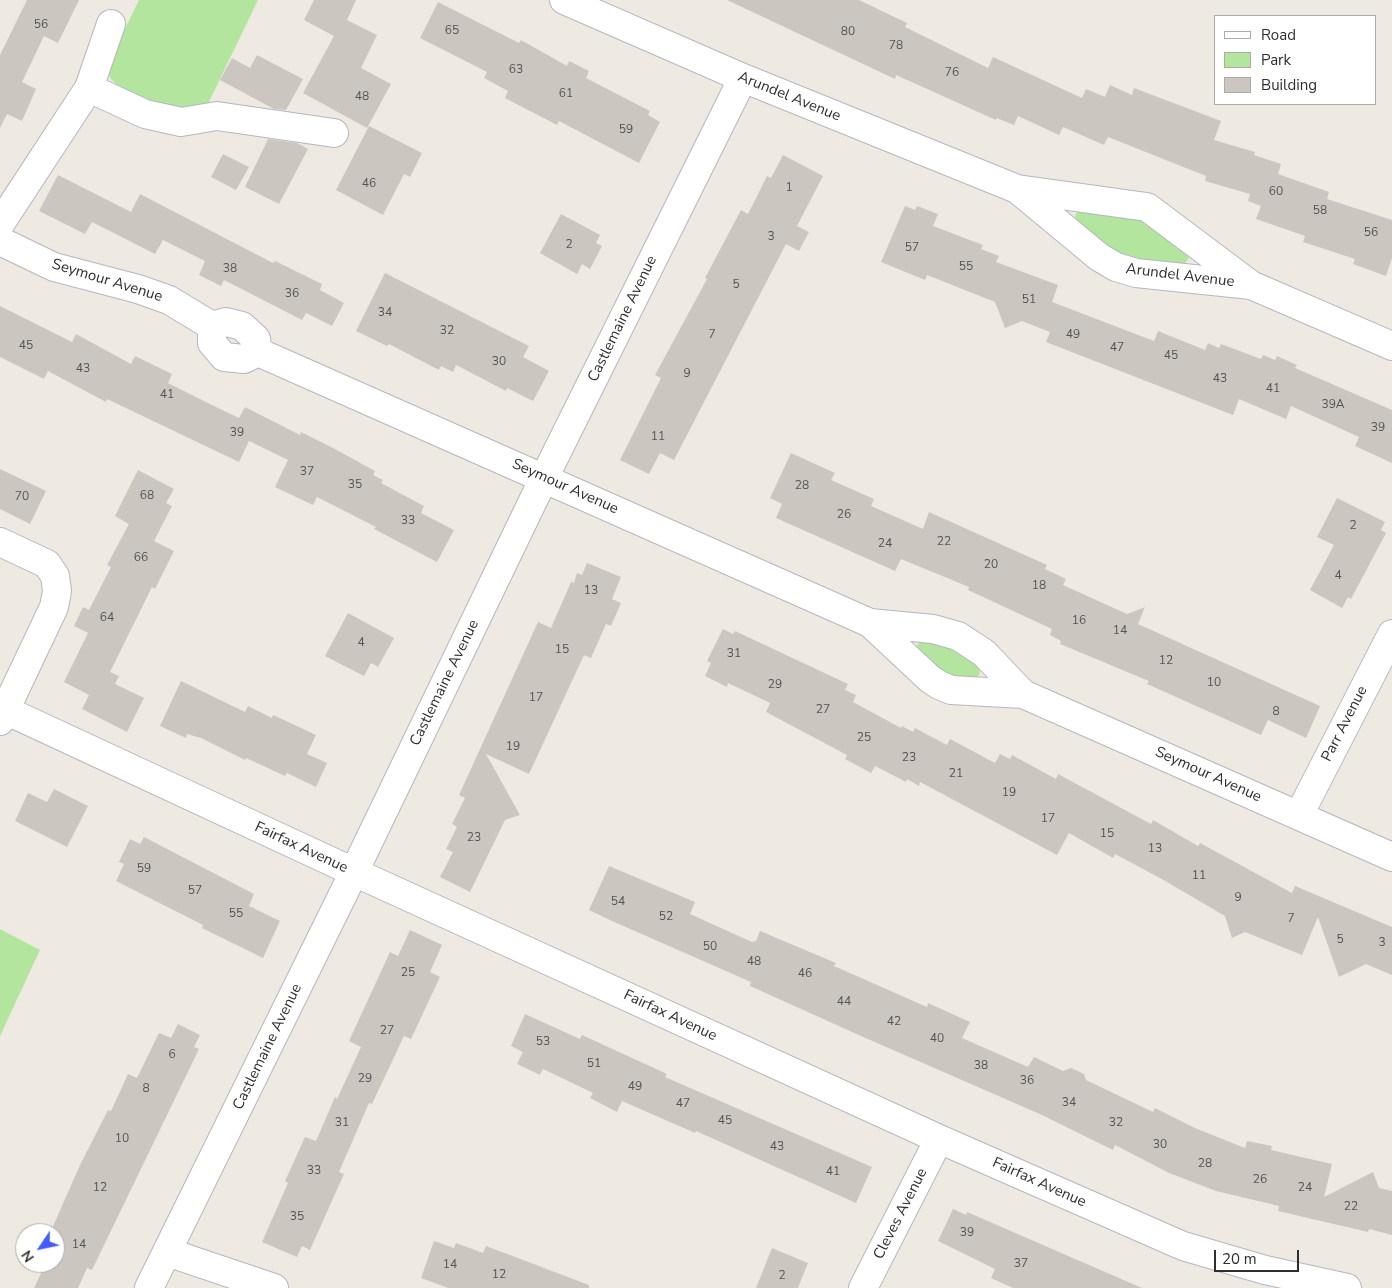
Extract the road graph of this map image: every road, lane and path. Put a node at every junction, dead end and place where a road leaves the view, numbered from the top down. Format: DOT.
graph roads {
  1 [pos="564,0"];
  2 [pos="111,24"];
  3 [pos="743,78"];
  4 [pos="89,88"];
  5 [pos="334,133"];
  6 [pos="1016,189"];
  7 [pos="0,224"];
  8 [pos="0,241"];
  9 [pos="1251,285"];
  10 [pos="1392,346"];
  11 [pos="544,478"];
  12 [pos="0,542"];
  13 [pos="870,623"];
  14 [pos="1392,634"];
  15 [pos="1023,694"];
  16 [pos="3,715"];
  17 [pos="1299,815"];
  18 [pos="1392,857"];
  19 [pos="354,872"];
  20 [pos="939,1139"];
  21 [pos="167,1252"];
  22 [pos="1262,1279"];
  23 [pos="149,1288"];
  24 [pos="274,1288"];
  25 [pos="863,1288"];
  26 [pos="1347,1288"];
  1 -- 3 [label="street, Arundel Avenue"];
  2 -- 4 [label="street"];
  3 -- 6 [label="street, Arundel Avenue"];
  3 -- 11 [label="street, Castlemaine Avenue"];
  4 -- 5 [label="street"];
  4 -- 7 [label="street"];
  6 -- 9 [label="street, Arundel Avenue"];
  6 -- 9 [label="street, Arundel Avenue"];
  8 -- 11 [label="street, Seymour Avenue"];
  9 -- 10 [label="street, Arundel Avenue"];
  11 -- 13 [label="street, Seymour Avenue"];
  11 -- 19 [label="street, Castlemaine Avenue"];
  12 -- 16 [label="street, Fairfax Avenue"];
  13 -- 15 [label="street, Seymour Avenue"];
  13 -- 15 [label="street, Seymour Avenue"];
  14 -- 17 [label="street, Parr Avenue"];
  15 -- 17 [label="street, Seymour Avenue"];
  16 -- 19 [label="street, Fairfax Avenue"];
  17 -- 18 [label="street, Seymour Avenue"];
  19 -- 20 [label="street, Fairfax Avenue"];
  19 -- 21 [label="street, Castlemaine Avenue"];
  20 -- 22 [label="street, Fairfax Avenue"];
  20 -- 25 [label="street, Cleves Avenue"];
  21 -- 23 [label="street, Castlemaine Avenue"];
  21 -- 24 [label="street"];
  22 -- 26 [label="street, Fairfax Avenue"];
}
